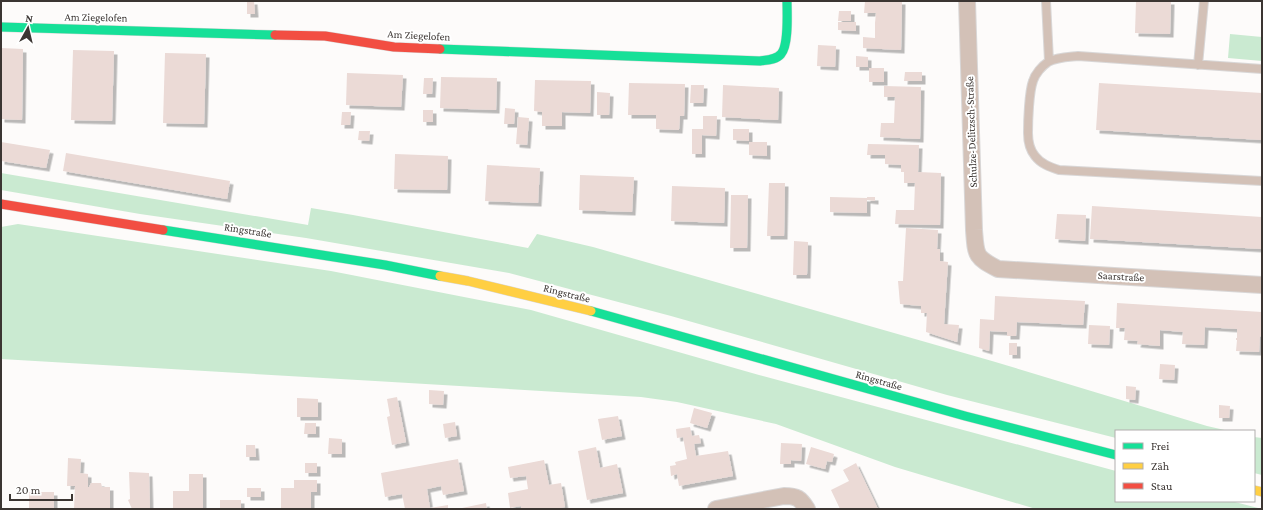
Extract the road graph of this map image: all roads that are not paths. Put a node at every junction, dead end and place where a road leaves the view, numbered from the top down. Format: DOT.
graph roads {
  1 [pos="787,1"];
  2 [pos="966,1"];
  3 [pos="1046,1"];
  4 [pos="1204,1"];
  5 [pos="1,27"];
  6 [pos="1049,61"];
  7 [pos="1198,65"];
  8 [pos="1262,69"];
  9 [pos="1262,181"];
  10 [pos="1,204"];
  11 [pos="983,261"];
  12 [pos="1262,284"];
  13 [pos="1115,455"];
  14 [pos="716,509"];
  15 [pos="807,509"];
  1 -- 5 [label="main road, Am Ziegelofen"];
  2 -- 11 [label="street, Schulze-Delitzsch-Straße"];
  3 -- 6 [label="lane"];
  4 -- 7 [label="lane"];
  6 -- 7 [label="lane"];
  6 -- 9 [label="lane"];
  7 -- 8 [label="lane"];
  10 -- 13 [label="main road, Ringstraße"];
  11 -- 12 [label="street, Saarstraße"];
  14 -- 15 [label="street"];
}
